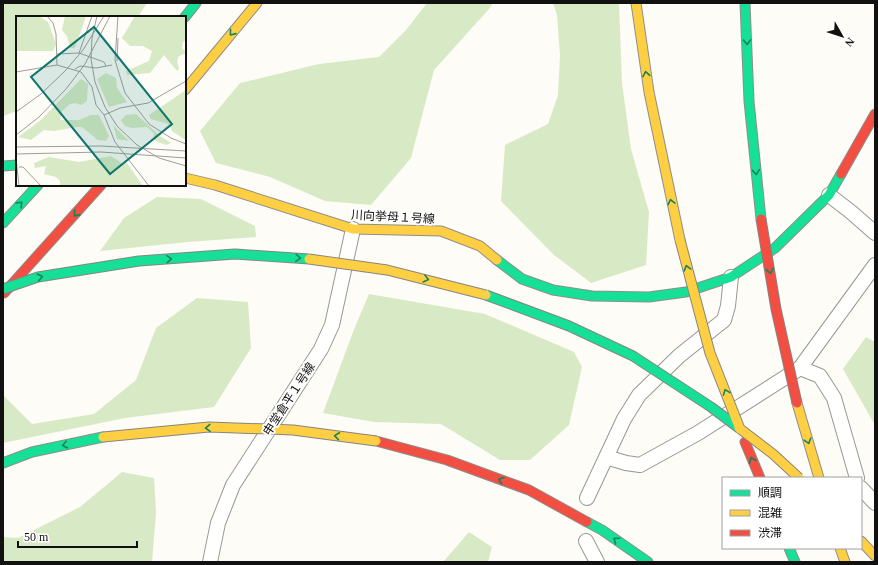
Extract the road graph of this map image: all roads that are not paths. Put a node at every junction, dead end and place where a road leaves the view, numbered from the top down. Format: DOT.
graph roads {
  1 [pos="196,3"];
  2 [pos="257,3"];
  3 [pos="636,3"];
  4 [pos="745,3"];
  5 [pos="186,16"];
  6 [pos="186,89"];
  7 [pos="875,114"];
  8 [pos="16,165"];
  9 [pos="3,166"];
  10 [pos="186,178"];
  11 [pos="37,186"];
  12 [pos="100,186"];
  13 [pos="829,195"];
  14 [pos="3,223"];
  15 [pos="353,229"];
  16 [pos="875,233"];
  17 [pos="875,264"];
  18 [pos="731,277"];
  19 [pos="3,289"];
  20 [pos="3,294"];
  21 [pos="800,368"];
  22 [pos="724,417"];
  23 [pos="606,457"];
  24 [pos="3,464"];
  25 [pos="760,477"];
  26 [pos="798,477"];
  27 [pos="819,477"];
  28 [pos="857,477"];
  29 [pos="862,489"];
  30 [pos="587,498"];
  31 [pos="875,503"];
  32 [pos="586,541"];
  33 [pos="862,542"];
  34 [pos="789,549"];
  35 [pos="840,549"];
  36 [pos="875,556"];
  37 [pos="210,562"];
  38 [pos="597,562"];
  39 [pos="648,562"];
  40 [pos="795,562"];
  41 [pos="845,562"];
  1 -- 5 [label="main road"];
  2 -- 6 [label="main road, one-way"];
  25 -- 3 [label="main road, one-way, bridge"];
  4 -- 27 [label="main road, one-way, bridge"];
  7 -- 13 [label="main road"];
  8 -- 9 [label="main road"];
  10 -- 15 [label="main road, 川向挙母１号線"];
  14 -- 11 [label="main road, one-way"];
  12 -- 20 [label="main road, one-way, bridge"];
  13 -- 16 [label="street"];
  13 -- 18 [label="main road, 川向挙母１号線"];
  15 -- 18 [label="main road, 川向挙母１号線"];
  15 -- 37 [label="street, 申堂倉平１号線"];
  17 -- 21 [label="street"];
  18 -- 23 [label="street"];
  19 -- 22 [label="main road, one-way, bridge"];
  21 -- 22 [label="street"];
  21 -- 28 [label="street"];
  22 -- 23 [label="street"];
  22 -- 26 [label="main road, bridge"];
  23 -- 30 [label="street"];
  39 -- 24 [label="main road, one-way, bridge"];
  29 -- 31 [label="street"];
  32 -- 38 [label="street"];
  33 -- 36 [label="main road"];
  34 -- 40 [label="main road"];
  35 -- 41 [label="main road"];
}
